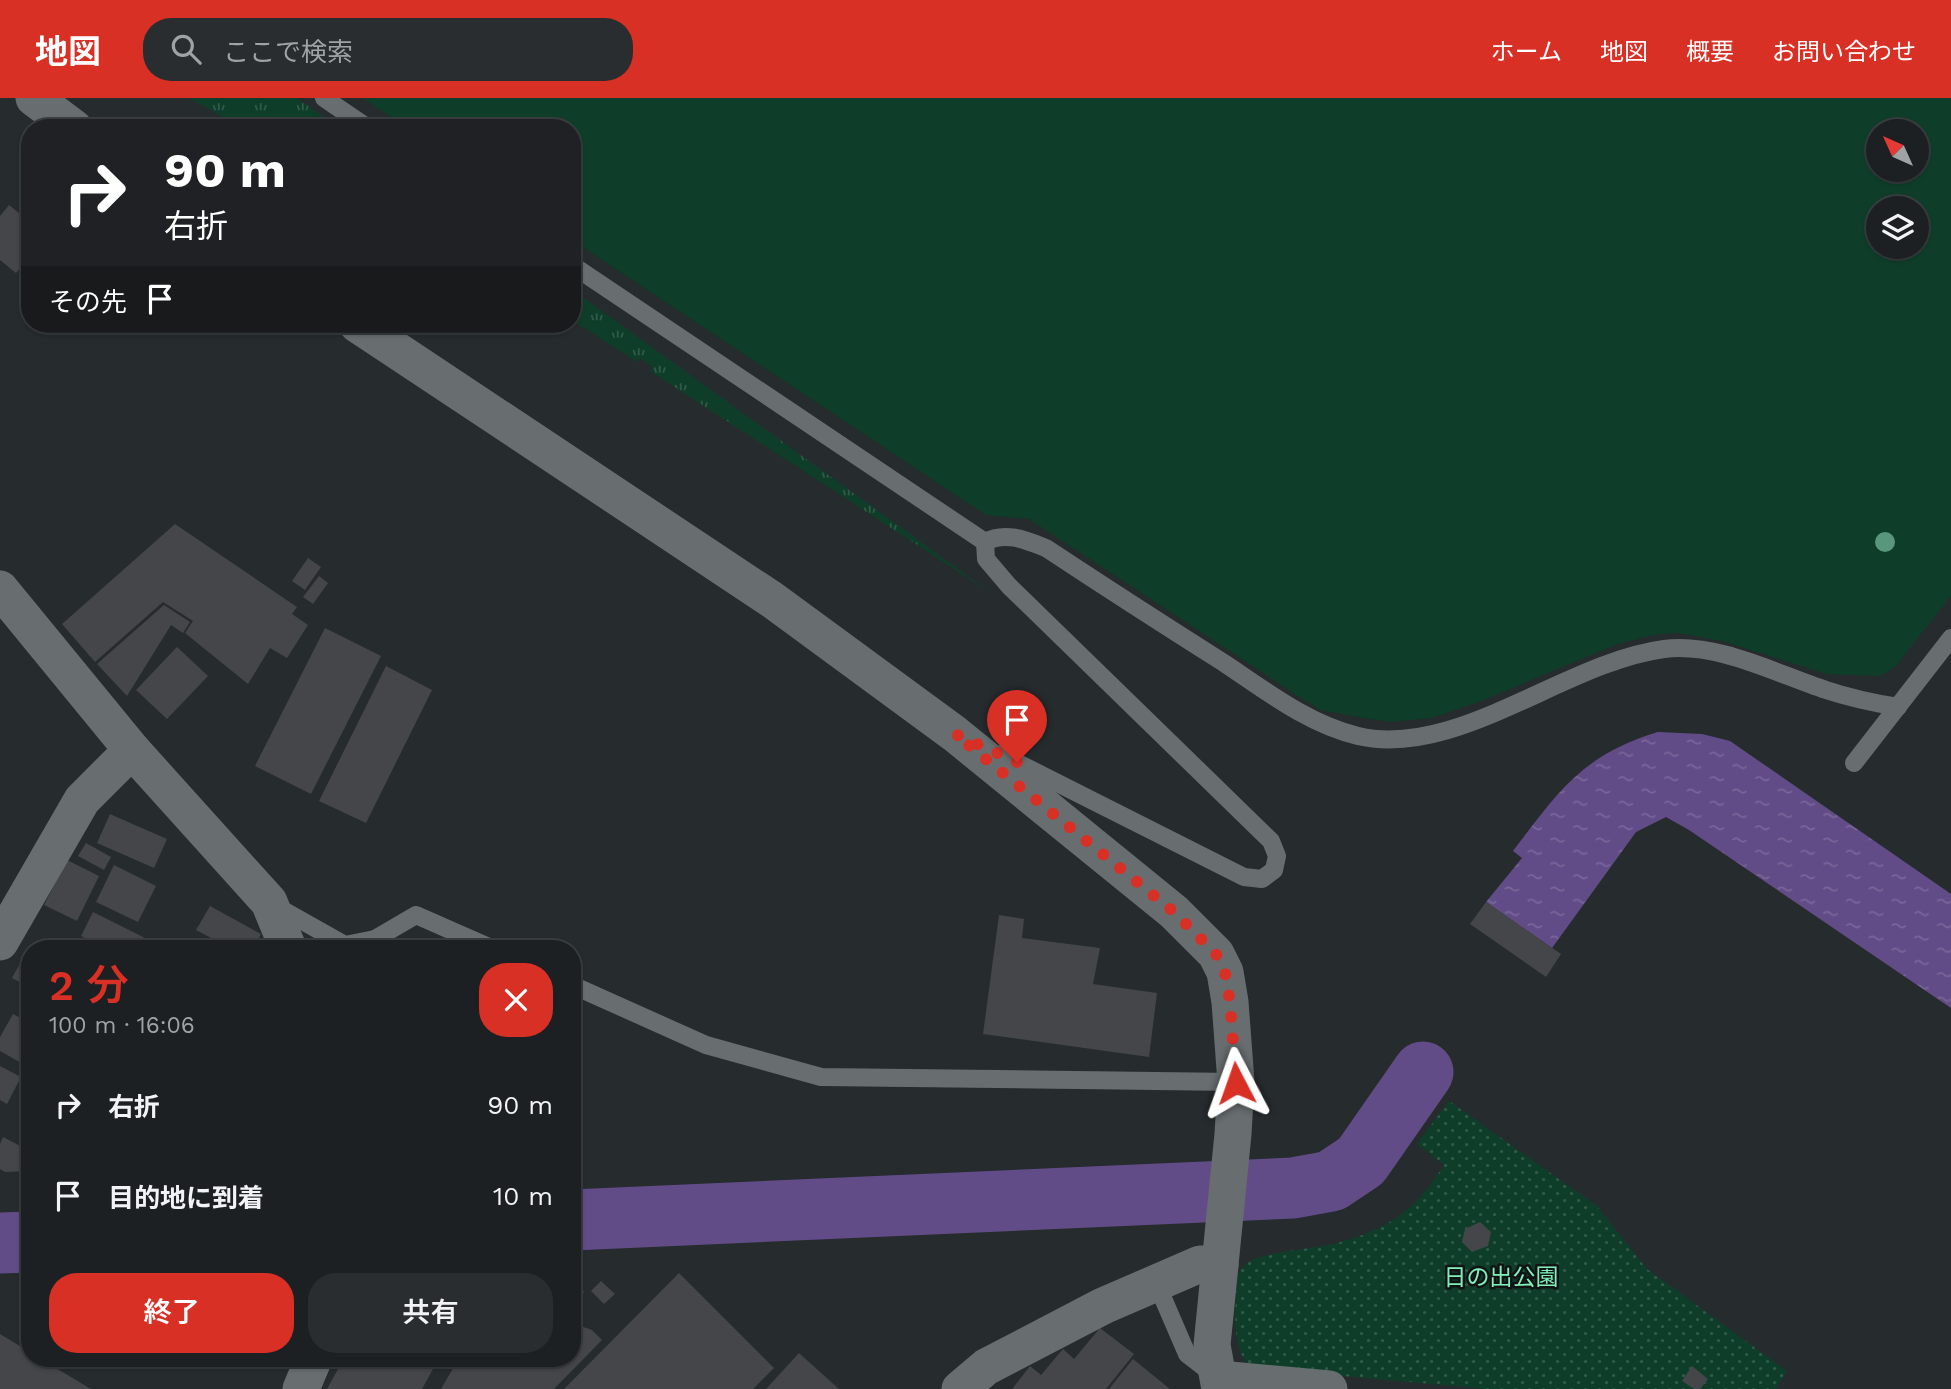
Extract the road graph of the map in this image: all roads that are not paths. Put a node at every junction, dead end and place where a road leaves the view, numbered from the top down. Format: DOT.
graph roads {
  1 [pos="34,98"];
  2 [pos="324,98"];
  3 [pos="62,119"];
  4 [pos="355,119"];
  5 [pos="581,271"];
  6 [pos="371,333"];
  7 [pos="985,542"];
  8 [pos="0,589"];
  9 [pos="1951,638"];
  10 [pos="1898,708"];
  11 [pos="955,734"];
  12 [pos="132,750"];
  13 [pos="1854,763"];
  14 [pos="269,902"];
  15 [pos="285,940"];
  16 [pos="336,940"];
  17 [pos="380,940"];
  18 [pos="473,940"];
  19 [pos="0,942"];
  20 [pos="581,989"];
  21 [pos="1236,1083"];
  22 [pos="1220,1256"];
  23 [pos="1156,1282"];
  24 [pos="310,1367"];
  25 [pos="1220,1384"];
  26 [pos="301,1389"];
  27 [pos="960,1389"];
  28 [pos="1329,1389"];
  1 -- 3 [label="street"];
  2 -- 4 [label="lane"];
  5 -- 7 [label="lane"];
  6 -- 11 [label="street"];
  7 -- 10 [label="lane"];
  7 -- 11 [label="lane"];
  8 -- 12 [label="street"];
  9 -- 10 [label="lane"];
  10 -- 13 [label="lane"];
  11 -- 21 [label="street"];
  12 -- 14 [label="street"];
  12 -- 19 [label="street"];
  14 -- 15 [label="street"];
  14 -- 16 [label="lane"];
  17 -- 18 [label="lane"];
  20 -- 21 [label="lane"];
  21 -- 22 [label="street"];
  22 -- 23 [label="street"];
  22 -- 25 [label="street"];
  23 -- 25 [label="lane"];
  23 -- 27 [label="street"];
  24 -- 26 [label="street"];
  25 -- 28 [label="street"];
}
